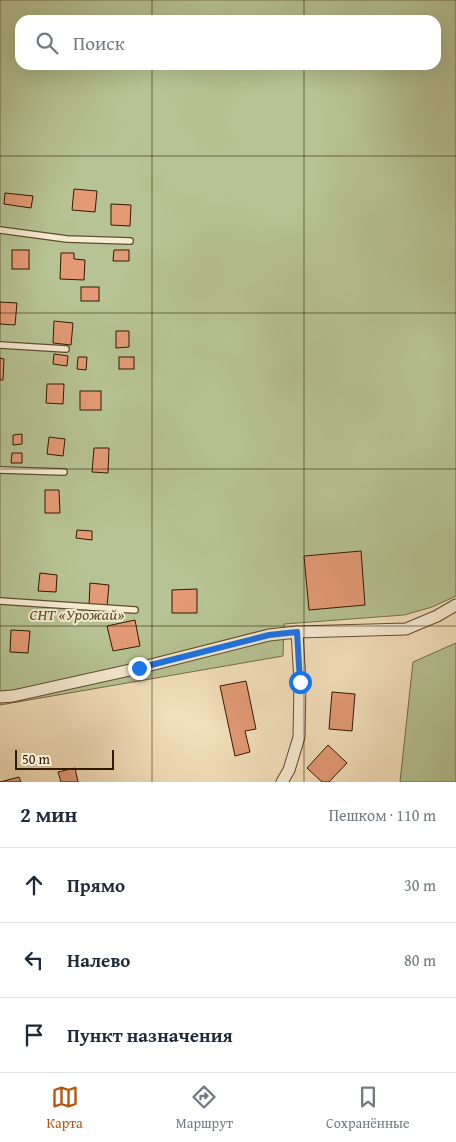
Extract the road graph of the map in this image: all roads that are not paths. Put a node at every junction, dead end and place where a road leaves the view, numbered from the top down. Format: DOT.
graph roads {
  1 [pos="0,230"];
  2 [pos="130,241"];
  3 [pos="0,345"];
  4 [pos="66,349"];
  5 [pos="0,470"];
  6 [pos="64,472"];
  7 [pos="0,601"];
  8 [pos="456,605"];
  9 [pos="135,610"];
  10 [pos="297,632"];
  11 [pos="0,697"];
  12 [pos="282,782"];
  1 -- 2 [label="lane"];
  3 -- 4 [label="lane"];
  5 -- 6 [label="lane"];
  7 -- 9 [label="lane"];
  8 -- 10 [label="street"];
  10 -- 11 [label="street"];
  10 -- 12 [label="street"];
}
